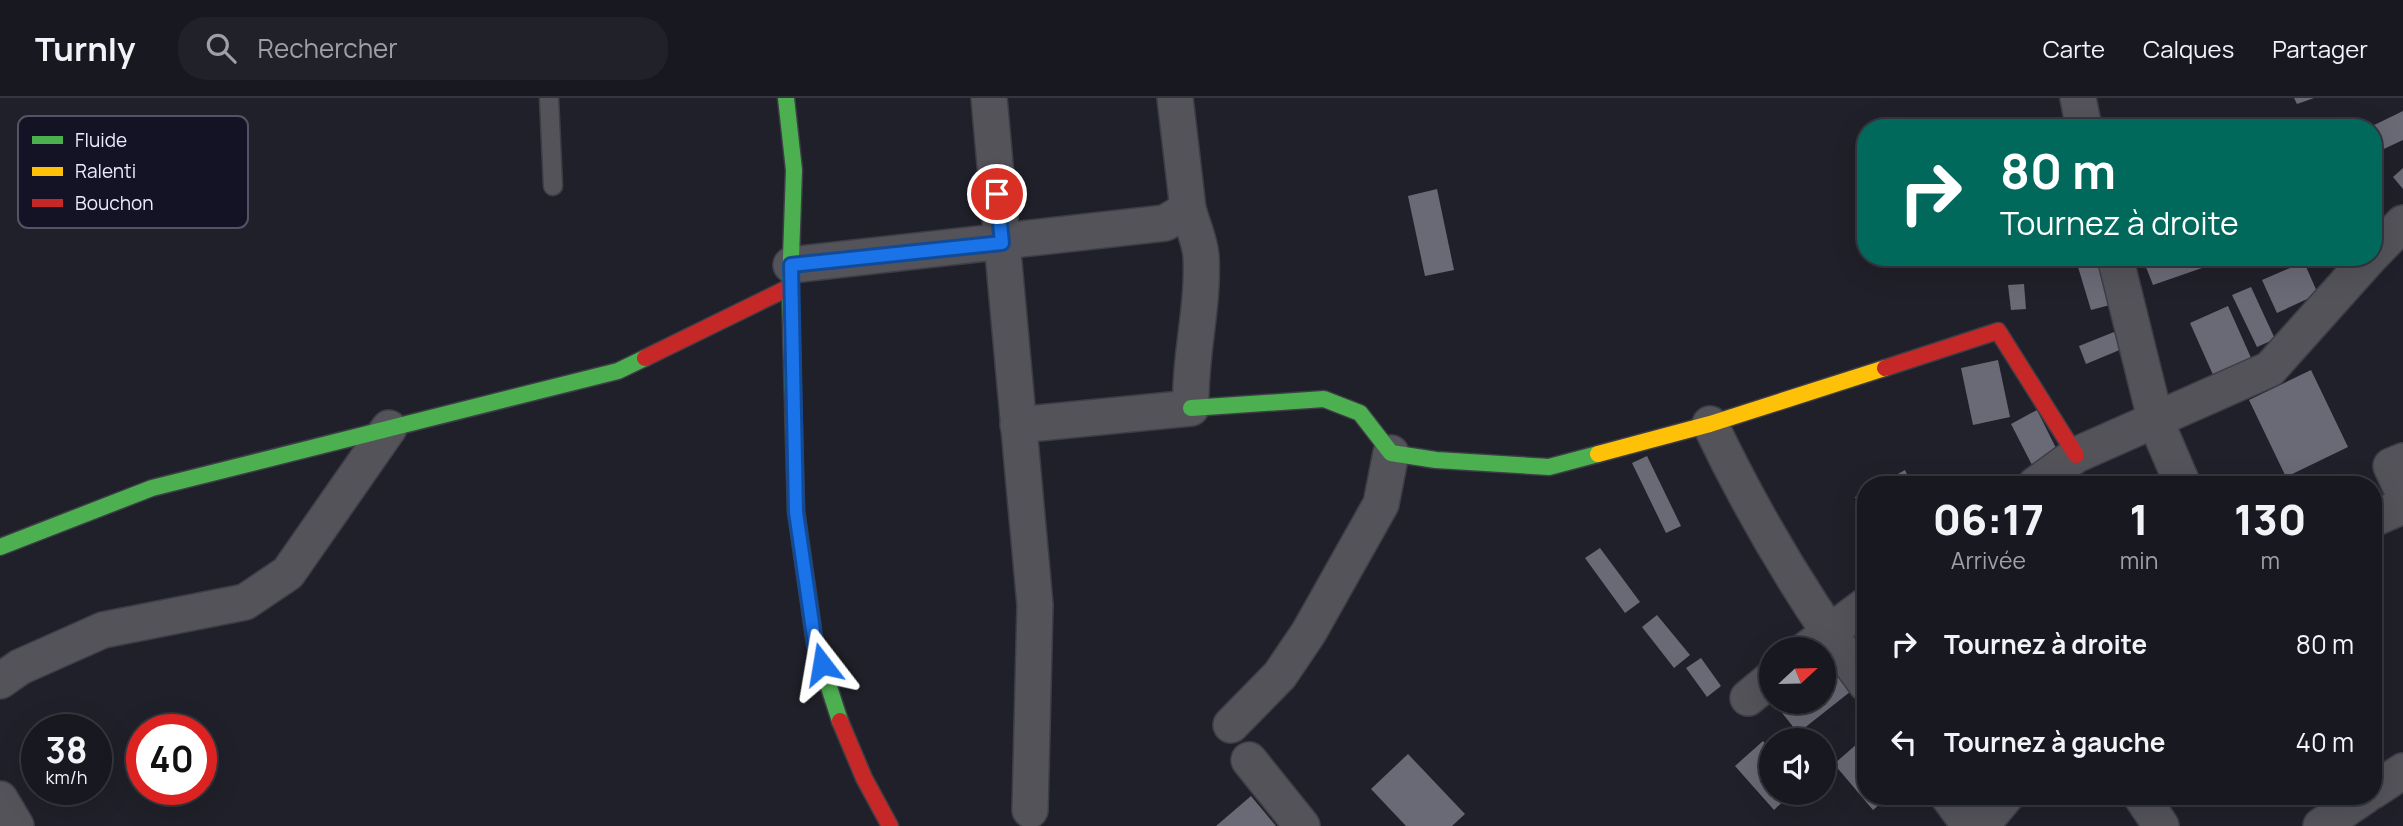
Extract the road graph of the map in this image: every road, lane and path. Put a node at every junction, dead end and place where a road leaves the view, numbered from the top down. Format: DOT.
graph roads {
  1 [pos="549,98"];
  2 [pos="786,98"];
  3 [pos="989,98"];
  4 [pos="1175,98"];
  5 [pos="2078,98"];
  6 [pos="2082,119"];
  7 [pos="553,187"];
  8 [pos="1188,209"];
  9 [pos="2403,223"];
  10 [pos="1002,243"];
  11 [pos="2382,244"];
  12 [pos="2117,266"];
  13 [pos="2361,266"];
  14 [pos="791,276"];
  15 [pos="1191,408"];
  16 [pos="2156,422"];
  17 [pos="1710,424"];
  18 [pos="1018,425"];
  19 [pos="388,428"];
  20 [pos="1391,453"];
  21 [pos="2076,455"];
  22 [pos="2403,461"];
  23 [pos="2047,476"];
  24 [pos="2179,476"];
  25 [pos="2403,492"];
  26 [pos="2403,506"];
  27 [pos="2382,515"];
  28 [pos="0,547"];
  29 [pos="1857,612"];
  30 [pos="1815,637"];
  31 [pos="1822,637"];
  32 [pos="1836,658"];
  33 [pos="1857,676"];
  34 [pos="0,681"];
  35 [pos="1231,725"];
  36 [pos="1249,760"];
  37 [pos="2403,771"];
  38 [pos="2382,785"];
  39 [pos="0,799"];
  40 [pos="1955,805"];
  41 [pos="1998,805"];
  42 [pos="2147,805"];
  43 [pos="2352,805"];
  44 [pos="1030,810"];
  45 [pos="16,826"];
  46 [pos="890,826"];
  47 [pos="1302,826"];
  48 [pos="1970,826"];
  49 [pos="1981,826"];
  50 [pos="2161,826"];
  51 [pos="2321,826"];
  1 -- 7 [label="lane"];
  2 -- 14 [label="street"];
  3 -- 10 [label="street"];
  4 -- 8 [label="street"];
  5 -- 6 [label="street"];
  8 -- 10 [label="street"];
  8 -- 15 [label="street"];
  9 -- 11 [label="street"];
  10 -- 14 [label="street"];
  10 -- 18 [label="street"];
  12 -- 16 [label="street"];
  13 -- 16 [label="street"];
  14 -- 19 [label="street"];
  14 -- 46 [label="street"];
  15 -- 18 [label="street"];
  15 -- 20 [label="street"];
  16 -- 21 [label="street"];
  16 -- 24 [label="street"];
  17 -- 20 [label="street"];
  17 -- 21 [label="street"];
  17 -- 30 [label="street"];
  18 -- 44 [label="street"];
  19 -- 28 [label="street"];
  19 -- 34 [label="street"];
  20 -- 35 [label="street"];
  21 -- 23 [label="street"];
  22 -- 25 [label="street"];
  26 -- 27 [label="street"];
  29 -- 31 [label="street"];
  32 -- 33 [label="street"];
  36 -- 47 [label="street"];
  37 -- 38 [label="street"];
  39 -- 45 [label="street"];
  40 -- 48 [label="street"];
  41 -- 49 [label="street"];
  42 -- 50 [label="street"];
  43 -- 51 [label="street"];
}
